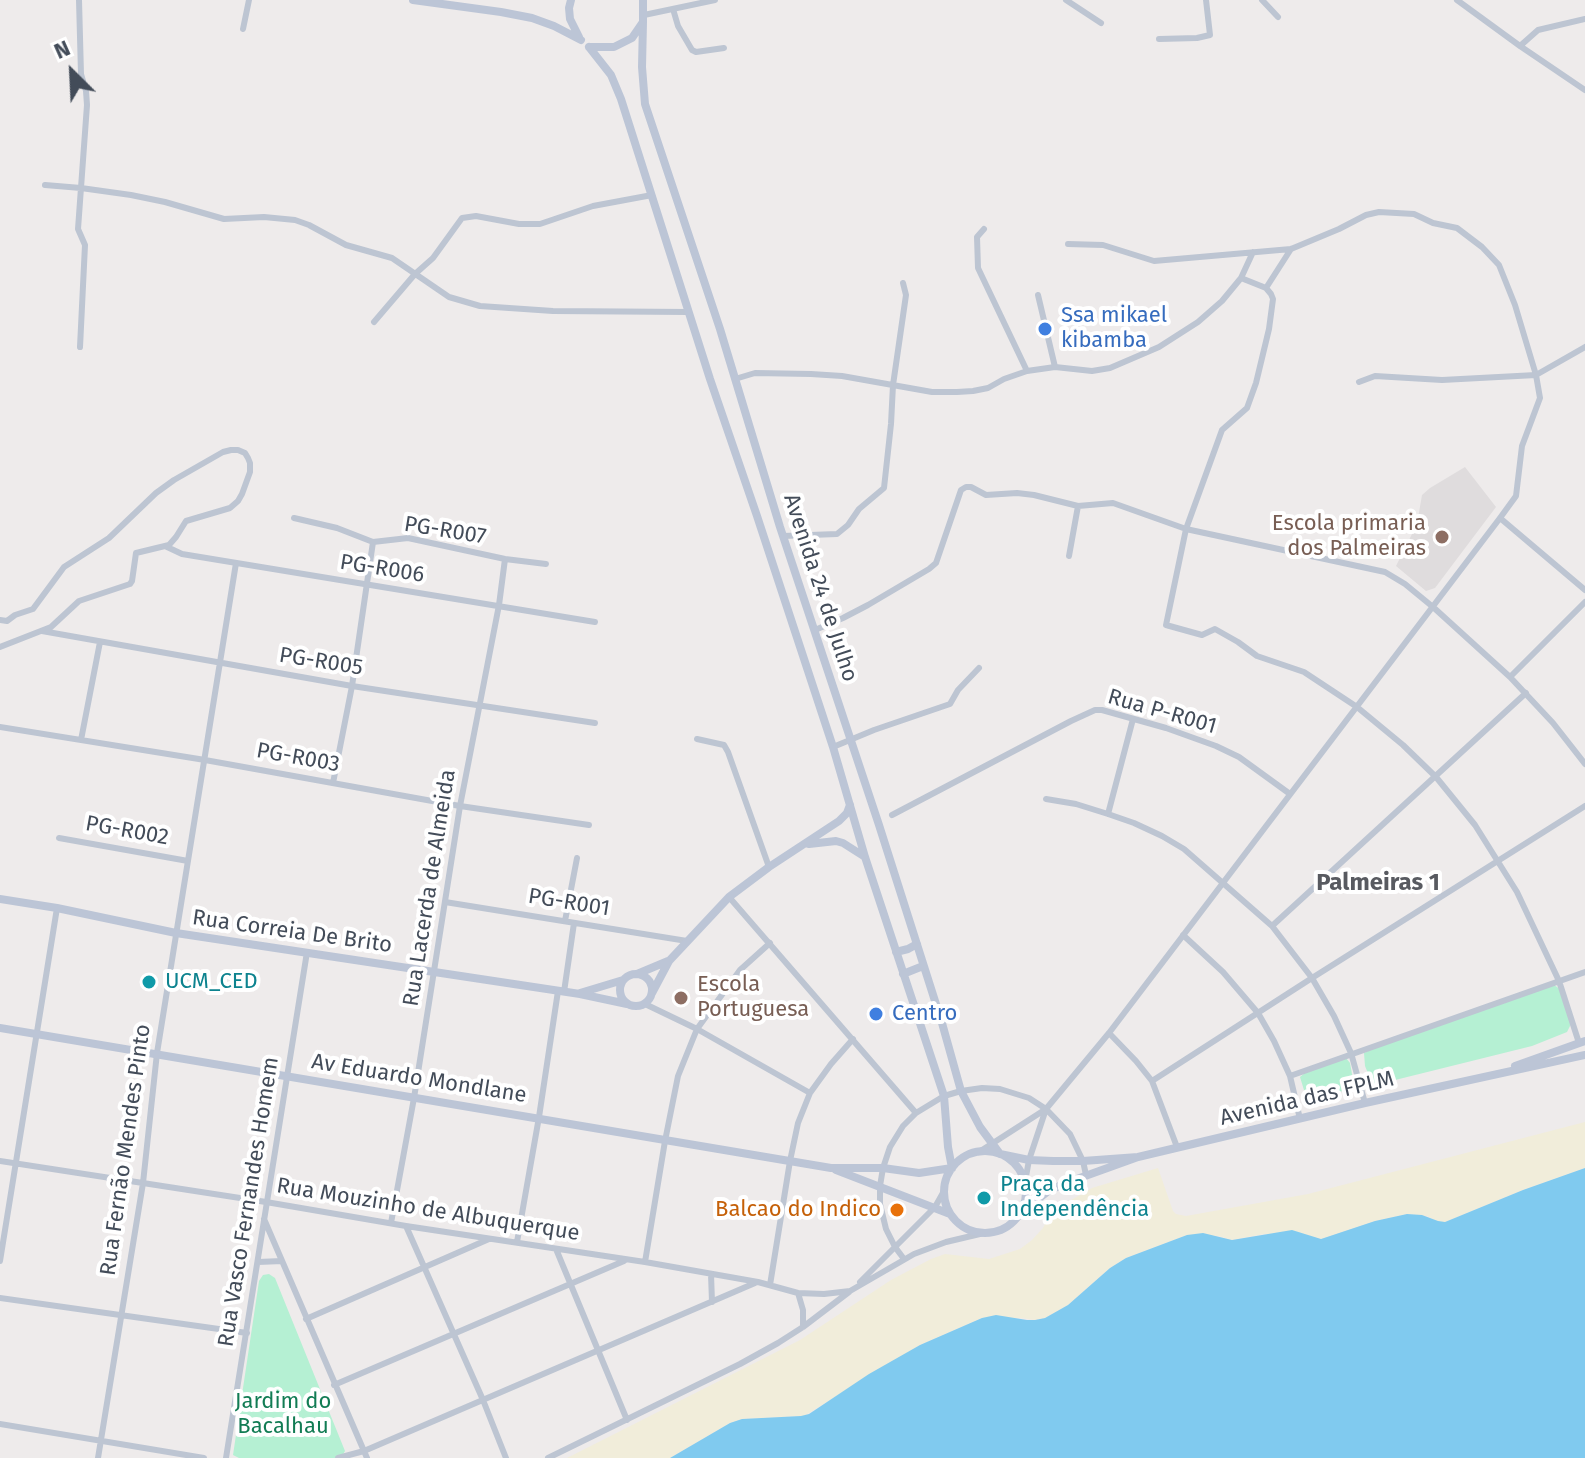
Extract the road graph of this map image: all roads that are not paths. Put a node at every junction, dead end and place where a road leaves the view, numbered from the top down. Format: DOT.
graph roads {
  1 [pos="79,0"];
  2 [pos="249,0"];
  3 [pos="413,0"];
  4 [pos="503,0"];
  5 [pos="571,0"];
  6 [pos="643,0"];
  7 [pos="715,0"];
  8 [pos="1066,0"];
  9 [pos="1206,0"];
  10 [pos="1262,0"];
  11 [pos="1457,0"];
  12 [pos="673,9"];
  13 [pos="501,12"];
  14 [pos="1278,17"];
  15 [pos="644,19"];
  16 [pos="1585,19"];
  17 [pos="1101,23"];
  18 [pos="243,29"];
  19 [pos="1159,39"];
  20 [pos="581,40"];
  21 [pos="1520,46"];
  22 [pos="589,47"];
  23 [pos="724,48"];
  24 [pos="1585,90"];
  25 [pos="45,185"];
  26 [pos="81,188"];
  27 [pos="652,195"];
  28 [pos="984,229"];
  29 [pos="1068,244"];
  30 [pos="1291,249"];
  31 [pos="1253,252"];
  32 [pos="415,274"];
  33 [pos="1241,278"];
  34 [pos="903,283"];
  35 [pos="1266,288"];
  36 [pos="1038,295"];
  37 [pos="688,312"];
  38 [pos="374,322"];
  39 [pos="80,347"];
  40 [pos="1585,347"];
  41 [pos="1055,367"];
  42 [pos="1027,371"];
  43 [pos="1536,375"];
  44 [pos="735,379"];
  45 [pos="1359,382"];
  46 [pos="893,385"];
  47 [pos="1078,506"];
  48 [pos="775,510"];
  49 [pos="757,516"];
  50 [pos="294,518"];
  51 [pos="1500,518"];
  52 [pos="1186,529"];
  53 [pos="782,532"];
  54 [pos="763,533"];
  55 [pos="373,542"];
  56 [pos="165,546"];
  57 [pos="1069,556"];
  58 [pos="505,559"];
  59 [pos="236,563"];
  60 [pos="546,564"];
  61 [pos="366,585"];
  62 [pos="1585,590"];
  63 [pos="1585,602"];
  64 [pos="499,605"];
  65 [pos="1433,607"];
  66 [pos="0,620"];
  67 [pos="595,622"];
  68 [pos="815,630"];
  69 [pos="42,631"];
  70 [pos="100,642"];
  71 [pos="0,647"];
  72 [pos="221,663"];
  73 [pos="979,668"];
  74 [pos="1510,677"];
  75 [pos="352,686"];
  76 [pos="1526,693"];
  77 [pos="480,705"];
  78 [pos="1357,707"];
  79 [pos="1133,719"];
  80 [pos="844,720"];
  81 [pos="595,723"];
  82 [pos="825,726"];
  83 [pos="0,727"];
  84 [pos="697,739"];
  85 [pos="81,740"];
  86 [pos="850,740"];
  87 [pos="833,747"];
  88 [pos="1585,747"];
  89 [pos="1577,753"];
  90 [pos="205,760"];
  91 [pos="1585,764"];
  92 [pos="1436,777"];
  93 [pos="333,783"];
  94 [pos="1290,794"];
  95 [pos="1046,799"];
  96 [pos="850,805"];
  97 [pos="460,806"];
  98 [pos="1585,806"];
  99 [pos="1108,814"];
  100 [pos="892,815"];
  101 [pos="589,825"];
  102 [pos="59,838"];
  103 [pos="804,845"];
  104 [pos="865,857"];
  105 [pos="577,858"];
  106 [pos="1498,860"];
  107 [pos="188,861"];
  108 [pos="769,867"];
  109 [pos="1222,881"];
  110 [pos="729,897"];
  111 [pos="0,899"];
  112 [pos="445,902"];
  113 [pos="57,908"];
  114 [pos="565,921"];
  115 [pos="574,923"];
  116 [pos="1272,926"];
  117 [pos="176,933"];
  118 [pos="1183,935"];
  119 [pos="687,941"];
  120 [pos="770,943"];
  121 [pos="917,944"];
  122 [pos="307,952"];
  123 [pos="896,952"];
  124 [pos="669,961"];
  125 [pos="923,966"];
  126 [pos="433,971"];
  127 [pos="1585,972"];
  128 [pos="637,974"];
  129 [pos="903,974"];
  130 [pos="1312,978"];
  131 [pos="623,980"];
  132 [pos="1559,981"];
  133 [pos="561,991"];
  134 [pos="652,993"];
  135 [pos="580,994"];
  136 [pos="627,1004"];
  137 [pos="645,1004"];
  138 [pos="1258,1013"];
  139 [pos="0,1028"];
  140 [pos="697,1029"];
  141 [pos="1109,1033"];
  142 [pos="37,1035"];
  143 [pos="853,1039"];
  144 [pos="1582,1042"];
  145 [pos="157,1053"];
  146 [pos="1351,1053"];
  147 [pos="1585,1055"];
  148 [pos="288,1076"];
  149 [pos="1290,1076"];
  150 [pos="1484,1077"];
  151 [pos="1152,1081"];
  152 [pos="961,1091"];
  153 [pos="810,1093"];
  154 [pos="944,1096"];
  155 [pos="414,1098"];
  156 [pos="1365,1103"];
  157 [pos="1046,1109"];
  158 [pos="916,1113"];
  159 [pos="539,1117"];
  160 [pos="1300,1119"];
  161 [pos="665,1141"];
  162 [pos="992,1143"];
  163 [pos="1177,1147"];
  164 [pos="979,1152"];
  165 [pos="1000,1154"];
  166 [pos="1138,1157"];
  167 [pos="1029,1160"];
  168 [pos="0,1161"];
  169 [pos="790,1161"];
  170 [pos="1083,1161"];
  171 [pos="15,1163"];
  172 [pos="831,1168"];
  173 [pos="883,1168"];
  174 [pos="952,1168"];
  175 [pos="1086,1175"];
  176 [pos="1025,1182"];
  177 [pos="143,1183"];
  178 [pos="880,1186"];
  179 [pos="944,1191"];
  180 [pos="266,1202"];
  181 [pos="935,1207"];
  182 [pos="1021,1212"];
  183 [pos="951,1215"];
  184 [pos="264,1219"];
  185 [pos="391,1223"];
  186 [pos="406,1226"];
  187 [pos="984,1233"];
  188 [pos="489,1239"];
  189 [pos="517,1242"];
  190 [pos="895,1247"];
  191 [pos="556,1249"];
  192 [pos="904,1259"];
  193 [pos="627,1260"];
  194 [pos="0,1261"];
  195 [pos="282,1261"];
  196 [pos="258,1262"];
  197 [pos="645,1262"];
  198 [pos="424,1268"];
  199 [pos="711,1274"];
  200 [pos="758,1282"];
  201 [pos="569,1283"];
  202 [pos="770,1285"];
  203 [pos="850,1291"];
  204 [pos="798,1293"];
  205 [pos="0,1298"];
  206 [pos="712,1302"];
  207 [pos="121,1314"];
  208 [pos="306,1319"];
  209 [pos="803,1327"];
  210 [pos="247,1333"];
  211 [pos="454,1333"];
  212 [pos="598,1351"];
  213 [pos="334,1385"];
  214 [pos="483,1400"];
  215 [pos="627,1420"];
  216 [pos="0,1424"];
  217 [pos="101,1442"];
  218 [pos="366,1454"];
  219 [pos="98,1458"];
  220 [pos="204,1458"];
  221 [pos="226,1458"];
  222 [pos="338,1458"];
  223 [pos="506,1458"];
  224 [pos="548,1458"];
  1 -- 26 [label="street"];
  2 -- 18 [label="street"];
  3 -- 13 [label="street, Avenida 24 de Julho"];
  4 -- 13 [label="street"];
  5 -- 20 [label="street"];
  6 -- 15 [label="street, Avenida 24 de Julho"];
  7 -- 12 [label="street"];
  8 -- 17 [label="street"];
  9 -- 19 [label="street"];
  10 -- 14 [label="street"];
  11 -- 21 [label="street"];
  12 -- 15 [label="street"];
  12 -- 23 [label="street"];
  13 -- 20 [label="street, Avenida 24 de Julho"];
  15 -- 22 [label="street"];
  15 -- 44 [label="street, Avenida 24 de Julho"];
  16 -- 21 [label="street"];
  20 -- 22 [label="street, Avenida 24 de Julho"];
  21 -- 24 [label="street"];
  22 -- 27 [label="street, Avenida 24 de Julho"];
  25 -- 26 [label="street"];
  26 -- 32 [label="street"];
  26 -- 39 [label="street"];
  27 -- 32 [label="street"];
  27 -- 37 [label="street, Avenida 24 de Julho"];
  28 -- 42 [label="street"];
  29 -- 31 [label="street"];
  30 -- 31 [label="street"];
  30 -- 35 [label="street"];
  30 -- 43 [label="street"];
  31 -- 33 [label="street"];
  32 -- 37 [label="street"];
  32 -- 38 [label="street"];
  33 -- 35 [label="street"];
  33 -- 41 [label="street"];
  34 -- 46 [label="street"];
  35 -- 52 [label="street"];
  36 -- 41 [label="street"];
  37 -- 49 [label="street, Avenida 24 de Julho"];
  40 -- 43 [label="street"];
  41 -- 42 [label="street"];
  42 -- 46 [label="street"];
  43 -- 45 [label="street"];
  43 -- 51 [label="street"];
  44 -- 46 [label="street"];
  44 -- 48 [label="street, Avenida 24 de Julho"];
  46 -- 53 [label="street"];
  47 -- 52 [label="street"];
  47 -- 57 [label="street"];
  47 -- 68 [label="street"];
  48 -- 49 [label="street"];
  48 -- 53 [label="street, Avenida 24 de Julho"];
  49 -- 54 [label="street, Avenida 24 de Julho"];
  50 -- 55 [label="street, PG-R007"];
  51 -- 62 [label="street"];
  51 -- 65 [label="street"];
  52 -- 65 [label="street"];
  52 -- 78 [label="street"];
  53 -- 54 [label="street"];
  53 -- 68 [label="street, Avenida 24 de Julho"];
  54 -- 82 [label="street, Avenida 24 de Julho"];
  55 -- 58 [label="street, PG-R007"];
  55 -- 61 [label="street"];
  56 -- 59 [label="street, PG-R006"];
  56 -- 66 [label="street"];
  56 -- 69 [label="street"];
  58 -- 60 [label="street, PG-R007"];
  58 -- 64 [label="street, Rua Lacerda de Almeida"];
  59 -- 61 [label="street, PG-R006"];
  59 -- 72 [label="street, Rua Fernão Mendes Pinto"];
  61 -- 64 [label="street, PG-R006"];
  61 -- 75 [label="street"];
  63 -- 74 [label="street"];
  64 -- 67 [label="street, PG-R006"];
  64 -- 77 [label="street, Rua Lacerda de Almeida"];
  65 -- 74 [label="street"];
  65 -- 78 [label="street"];
  68 -- 80 [label="street, Avenida 24 de Julho"];
  69 -- 70 [label="street, PG-R005"];
  69 -- 71 [label="street"];
  70 -- 72 [label="street, PG-R005"];
  70 -- 85 [label="street"];
  72 -- 75 [label="street, PG-R005"];
  72 -- 90 [label="street, Rua Fernão Mendes Pinto"];
  73 -- 86 [label="street"];
  74 -- 76 [label="street"];
  75 -- 77 [label="street, PG-R005"];
  75 -- 93 [label="street"];
  76 -- 89 [label="street"];
  76 -- 92 [label="street"];
  77 -- 81 [label="street, PG-R005"];
  77 -- 97 [label="street, Rua Lacerda de Almeida"];
  78 -- 92 [label="street"];
  78 -- 94 [label="street"];
  79 -- 94 [label="street, Rua P-R001"];
  79 -- 99 [label="street"];
  79 -- 100 [label="street, Rua P-R001"];
  80 -- 82 [label="street"];
  80 -- 86 [label="street, Avenida 24 de Julho"];
  82 -- 87 [label="street, Avenida 24 de Julho"];
  83 -- 85 [label="street, PG-R003"];
  84 -- 108 [label="street"];
  85 -- 90 [label="street, PG-R003"];
  86 -- 87 [label="street"];
  86 -- 121 [label="street, Avenida 24 de Julho"];
  87 -- 96 [label="street, Avenida 24 de Julho"];
  88 -- 89 [label="street"];
  89 -- 91 [label="street"];
  90 -- 93 [label="street, PG-R003"];
  90 -- 107 [label="street, Rua Fernão Mendes Pinto"];
  92 -- 106 [label="street"];
  92 -- 116 [label="street"];
  93 -- 97 [label="street, PG-R003"];
  94 -- 109 [label="street"];
  95 -- 99 [label="street"];
  96 -- 103 [label="street"];
  96 -- 104 [label="street, Avenida 24 de Julho"];
  97 -- 101 [label="street, PG-R003"];
  97 -- 112 [label="street, Rua Lacerda de Almeida"];
  98 -- 106 [label="street"];
  99 -- 109 [label="street"];
  102 -- 107 [label="street, PG-R002"];
  103 -- 104 [label="street"];
  103 -- 108 [label="street"];
  104 -- 123 [label="street, Avenida 24 de Julho"];
  105 -- 114 [label="street"];
  106 -- 130 [label="street"];
  106 -- 132 [label="street"];
  107 -- 117 [label="street, Rua Fernão Mendes Pinto"];
  108 -- 110 [label="street"];
  109 -- 116 [label="street"];
  109 -- 118 [label="street"];
  110 -- 119 [label="street"];
  110 -- 120 [label="street"];
  111 -- 113 [label="street, Rua Correia De Brito"];
  112 -- 114 [label="street, PG-R001"];
  112 -- 126 [label="street, Rua Lacerda de Almeida"];
  113 -- 117 [label="street, Rua Correia De Brito"];
  113 -- 142 [label="street"];
  114 -- 115 [label="street, PG-R001"];
  115 -- 119 [label="street, PG-R001"];
  115 -- 133 [label="street"];
  116 -- 130 [label="street"];
  117 -- 122 [label="street, Rua Correia De Brito"];
  117 -- 145 [label="street, Rua Fernão Mendes Pinto"];
  118 -- 138 [label="street"];
  118 -- 141 [label="street"];
  119 -- 124 [label="street"];
  120 -- 140 [label="street"];
  120 -- 143 [label="street"];
  121 -- 123 [label="street"];
  121 -- 125 [label="street, Avenida 24 de Julho"];
  122 -- 126 [label="street, Rua Correia De Brito"];
  122 -- 148 [label="street, Rua Vasco Fernandes Homem"];
  123 -- 129 [label="street, Avenida 24 de Julho"];
  124 -- 128 [label="street"];
  124 -- 134 [label="street"];
  125 -- 129 [label="street"];
  125 -- 152 [label="street, Avenida 24 de Julho"];
  126 -- 133 [label="street, Rua Correia De Brito"];
  126 -- 155 [label="street, Rua Lacerda de Almeida"];
  127 -- 132 [label="street"];
  128 -- 131 [label="street"];
  128 -- 134 [label="street"];
  129 -- 154 [label="street, Avenida 24 de Julho"];
  130 -- 138 [label="street"];
  130 -- 146 [label="street"];
  131 -- 135 [label="street"];
  131 -- 136 [label="street"];
  132 -- 144 [label="street"];
  132 -- 146 [label="street"];
  133 -- 135 [label="street, Rua Correia De Brito"];
  133 -- 159 [label="street"];
  134 -- 137 [label="street"];
  135 -- 136 [label="street, Rua Correia De Brito"];
  136 -- 137 [label="street"];
  137 -- 140 [label="street"];
  138 -- 149 [label="street"];
  138 -- 151 [label="street"];
  139 -- 142 [label="street, Av Eduardo Mondlane"];
  140 -- 153 [label="street"];
  140 -- 161 [label="street"];
  141 -- 151 [label="street"];
  141 -- 157 [label="street"];
  142 -- 145 [label="street, Av Eduardo Mondlane"];
  142 -- 171 [label="street"];
  143 -- 153 [label="street"];
  143 -- 158 [label="street"];
  144 -- 150 [label="street"];
  145 -- 148 [label="street, Av Eduardo Mondlane"];
  145 -- 177 [label="street, Rua Fernão Mendes Pinto"];
  146 -- 149 [label="street"];
  146 -- 156 [label="street"];
  147 -- 150 [label="street"];
  148 -- 155 [label="street, Av Eduardo Mondlane"];
  148 -- 180 [label="street, Rua Vasco Fernandes Homem"];
  149 -- 160 [label="street"];
  150 -- 156 [label="street, Avenida das FPLM"];
  151 -- 163 [label="street"];
  152 -- 154 [label="street"];
  152 -- 157 [label="street"];
  152 -- 162 [label="street, Avenida 24 de Julho"];
  153 -- 169 [label="street"];
  154 -- 158 [label="street"];
  154 -- 174 [label="street, Avenida 24 de Julho"];
  155 -- 159 [label="street, Av Eduardo Mondlane"];
  155 -- 185 [label="street, Rua Lacerda de Almeida"];
  156 -- 160 [label="street, Avenida das FPLM"];
  157 -- 162 [label="street"];
  157 -- 167 [label="street"];
  157 -- 170 [label="street"];
  158 -- 173 [label="street"];
  159 -- 161 [label="street, Av Eduardo Mondlane"];
  159 -- 189 [label="street"];
  160 -- 163 [label="street, Avenida das FPLM"];
  161 -- 169 [label="street, Av Eduardo Mondlane"];
  161 -- 197 [label="street"];
  162 -- 164 [label="street"];
  162 -- 165 [label="street, Avenida 24 de Julho"];
  163 -- 166 [label="street, Avenida das FPLM"];
  164 -- 165 [label="street"];
  164 -- 174 [label="street"];
  165 -- 167 [label="street, Avenida das FPLM"];
  165 -- 176 [label="street"];
  166 -- 170 [label="street, Avenida das FPLM"];
  166 -- 175 [label="street, Avenida das FPLM"];
  167 -- 170 [label="street, Avenida das FPLM"];
  167 -- 176 [label="street"];
  168 -- 171 [label="street, Rua Mouzinho de Albuquerque"];
  169 -- 172 [label="street, Av Eduardo Mondlane"];
  169 -- 202 [label="street"];
  170 -- 175 [label="street"];
  171 -- 177 [label="street, Rua Mouzinho de Albuquerque"];
  171 -- 194 [label="street"];
  172 -- 173 [label="street"];
  172 -- 178 [label="street"];
  173 -- 174 [label="street"];
  173 -- 178 [label="street"];
  174 -- 179 [label="street"];
  175 -- 182 [label="street, Avenida das FPLM"];
  176 -- 182 [label="street"];
  177 -- 180 [label="street, Rua Mouzinho de Albuquerque"];
  177 -- 207 [label="street, Rua Fernão Mendes Pinto"];
  178 -- 181 [label="street"];
  178 -- 190 [label="street"];
  179 -- 181 [label="street"];
  179 -- 183 [label="street"];
  180 -- 184 [label="street, Rua Vasco Fernandes Homem"];
  180 -- 185 [label="street, Rua Mouzinho de Albuquerque"];
  181 -- 183 [label="street"];
  181 -- 190 [label="street"];
  182 -- 187 [label="street"];
  183 -- 187 [label="street"];
  184 -- 195 [label="street"];
  184 -- 196 [label="street, Rua Vasco Fernandes Homem"];
  185 -- 186 [label="street, Rua Mouzinho de Albuquerque"];
  186 -- 188 [label="street, Rua Mouzinho de Albuquerque"];
  186 -- 198 [label="street"];
  187 -- 192 [label="street"];
  188 -- 189 [label="street, Rua Mouzinho de Albuquerque"];
  188 -- 198 [label="street"];
  189 -- 191 [label="street, Rua Mouzinho de Albuquerque"];
  190 -- 192 [label="street"];
  190 -- 203 [label="street"];
  191 -- 193 [label="street, Rua Mouzinho de Albuquerque"];
  191 -- 201 [label="street"];
  192 -- 203 [label="street"];
  193 -- 197 [label="street, Rua Mouzinho de Albuquerque"];
  193 -- 201 [label="street"];
  195 -- 196 [label="street"];
  195 -- 208 [label="street"];
  196 -- 210 [label="street, Rua Vasco Fernandes Homem"];
  197 -- 199 [label="street, Rua Mouzinho de Albuquerque"];
  198 -- 208 [label="street"];
  198 -- 211 [label="street"];
  199 -- 200 [label="street, Rua Mouzinho de Albuquerque"];
  199 -- 206 [label="street"];
  200 -- 202 [label="street, Rua Mouzinho de Albuquerque"];
  200 -- 206 [label="street"];
  201 -- 211 [label="street"];
  201 -- 212 [label="street"];
  202 -- 204 [label="street, Rua Mouzinho de Albuquerque"];
  203 -- 204 [label="street, Rua Mouzinho de Albuquerque"];
  203 -- 209 [label="street"];
  204 -- 209 [label="street"];
  205 -- 207 [label="street"];
  206 -- 212 [label="street"];
  207 -- 210 [label="street"];
  207 -- 217 [label="street, Rua Fernão Mendes Pinto"];
  208 -- 213 [label="street"];
  209 -- 215 [label="street"];
  210 -- 221 [label="street, Rua Vasco Fernandes Homem"];
  211 -- 213 [label="street"];
  211 -- 214 [label="street"];
  212 -- 214 [label="street"];
  212 -- 215 [label="street"];
  213 -- 218 [label="street"];
  214 -- 218 [label="street"];
  214 -- 223 [label="street"];
  215 -- 224 [label="street"];
  216 -- 217 [label="street"];
  217 -- 219 [label="street, Rua Fernão Mendes Pinto"];
  217 -- 220 [label="street"];
  218 -- 222 [label="street"];
}
